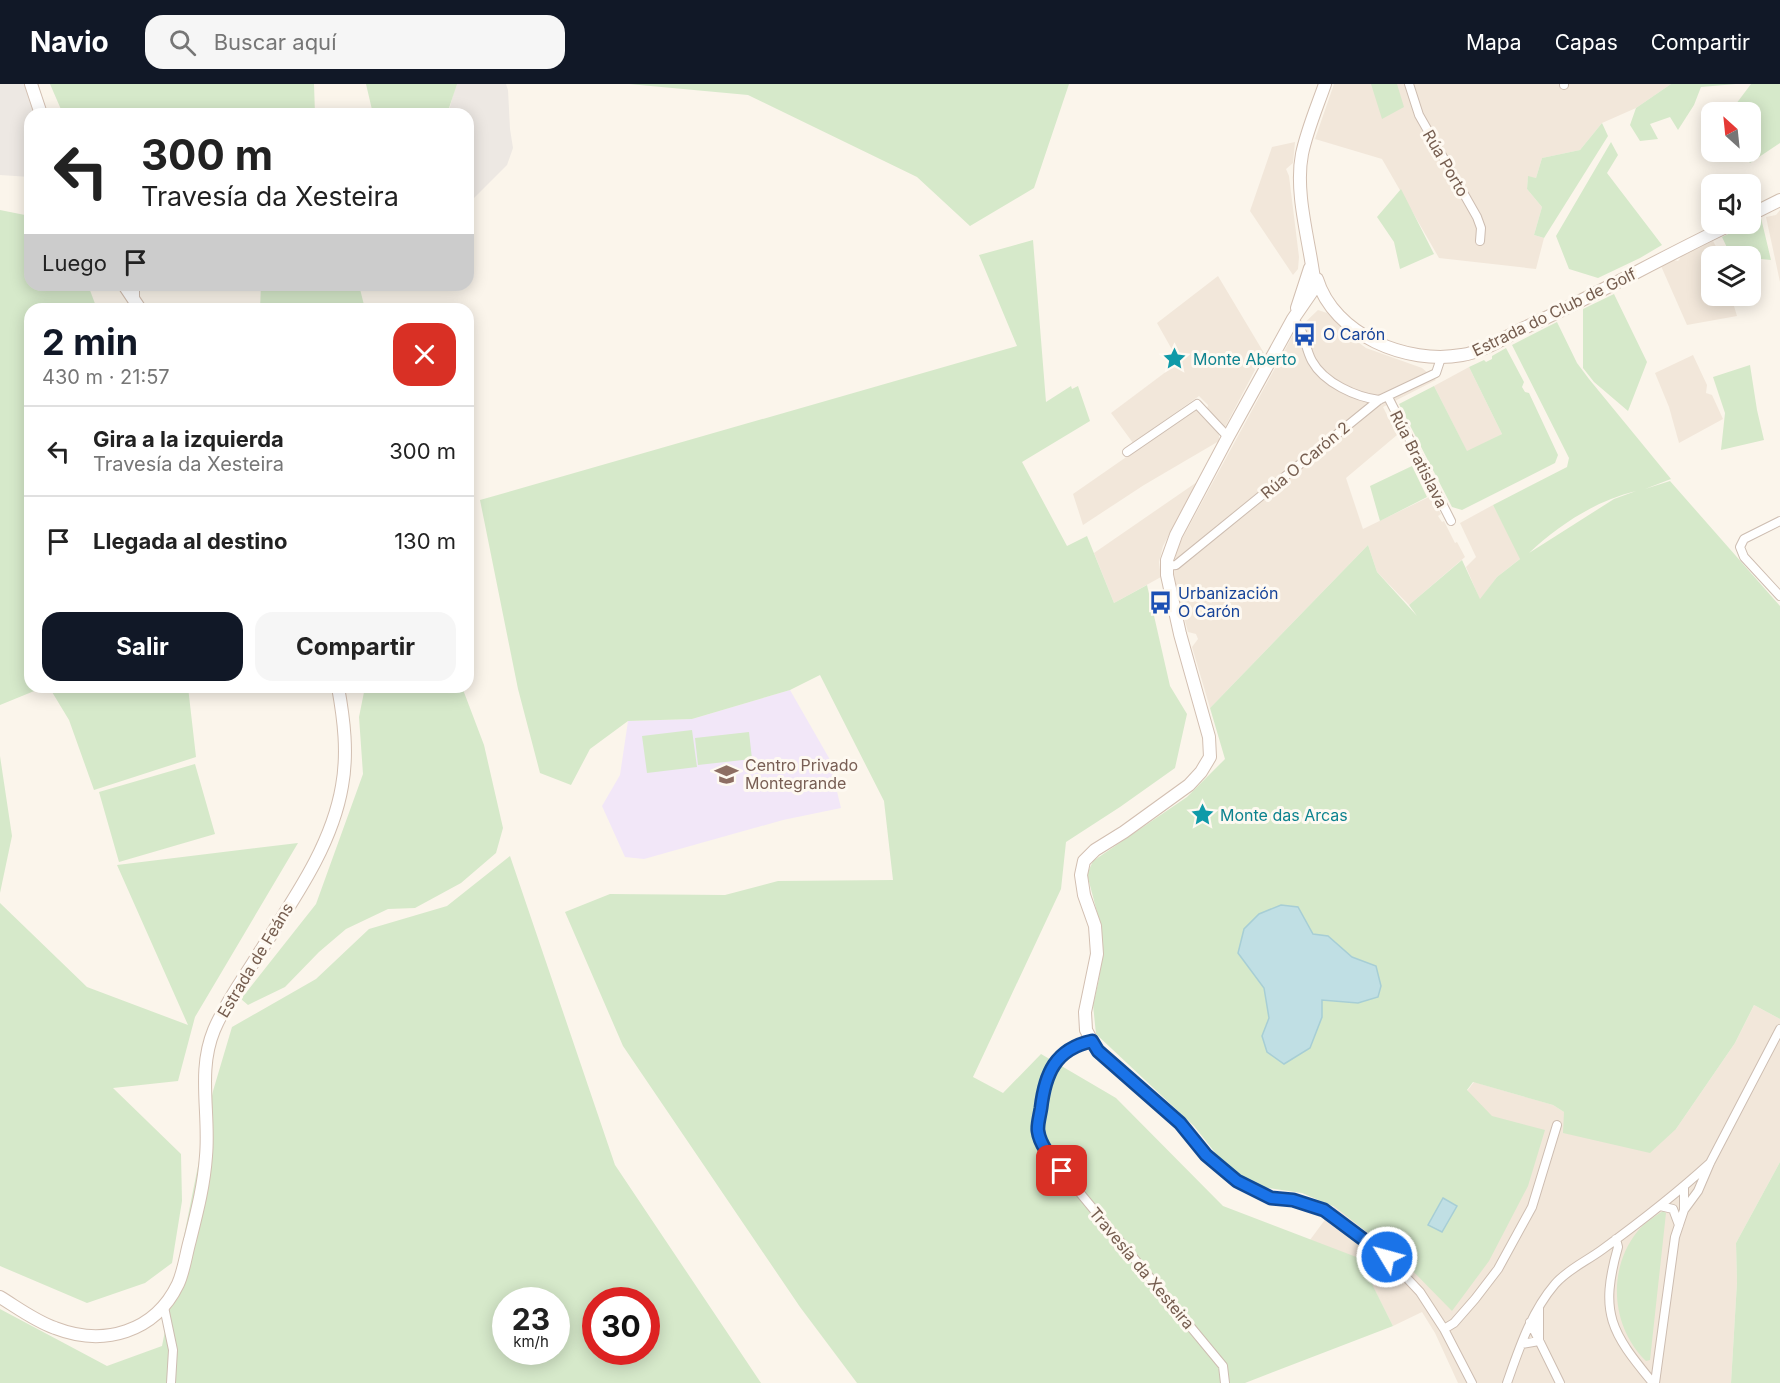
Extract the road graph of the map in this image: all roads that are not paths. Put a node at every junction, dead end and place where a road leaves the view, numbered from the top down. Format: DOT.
graph roads {
  1 [pos="31,84"];
  2 [pos="1325,84"];
  3 [pos="1409,84"];
  4 [pos="39,108"];
  5 [pos="1780,200"];
  6 [pos="1761,210"];
  7 [pos="1712,234"];
  8 [pos="1480,241"];
  9 [pos="1312,261"];
  10 [pos="1318,287"];
  11 [pos="1302,294"];
  12 [pos="1331,306"];
  13 [pos="1293,319"];
  14 [pos="1441,358"];
  15 [pos="1383,398"];
  16 [pos="1228,437"];
  17 [pos="1127,452"];
  18 [pos="1451,521"];
  19 [pos="1780,521"];
  20 [pos="1167,566"];
  21 [pos="1780,596"];
  22 [pos="339,693"];
  23 [pos="1780,1029"];
  24 [pos="1092,1041"];
  25 [pos="1557,1125"];
  26 [pos="1710,1162"];
  27 [pos="1684,1187"];
  28 [pos="1660,1206"];
  29 [pos="1684,1210"];
  30 [pos="1679,1225"];
  31 [pos="1617,1243"];
  32 [pos="1600,1252"];
  33 [pos="1614,1262"];
  34 [pos="0,1297"];
  35 [pos="164,1307"];
  36 [pos="1539,1308"];
  37 [pos="1530,1322"];
  38 [pos="1444,1329"];
  39 [pos="1539,1341"];
  40 [pos="1522,1344"];
  41 [pos="171,1383"];
  42 [pos="1225,1383"];
  43 [pos="1472,1383"];
  44 [pos="1507,1383"];
  45 [pos="1560,1383"];
  46 [pos="1654,1383"];
  1 -- 4 [label="street"];
  2 -- 9 [label="street, Estrada do Club de Golf"];
  3 -- 8 [label="street, Rúa Porto"];
  5 -- 6 [label="street"];
  7 -- 14 [label="street, Estrada do Club de Golf"];
  9 -- 10 [label="street, Estrada do Club de Golf"];
  9 -- 11 [label="street"];
  10 -- 11 [label="street"];
  10 -- 12 [label="street, Estrada do Club de Golf"];
  10 -- 13 [label="street"];
  11 -- 13 [label="street"];
  12 -- 13 [label="street"];
  12 -- 14 [label="street, Estrada do Club de Golf"];
  13 -- 15 [label="street"];
  13 -- 16 [label="street"];
  14 -- 15 [label="street, Rúa O Carón 2"];
  15 -- 18 [label="street, Rúa Bratislava"];
  15 -- 20 [label="street, Rúa O Carón 2"];
  16 -- 17 [label="street"];
  16 -- 20 [label="street"];
  19 -- 21 [label="street"];
  20 -- 24 [label="street"];
  22 -- 35 [label="street, Estrada de Feáns"];
  23 -- 26 [label="street"];
  24 -- 38 [label="street"];
  24 -- 42 [label="street, Travesía da Xesteira"];
  25 -- 38 [label="street"];
  26 -- 27 [label="street"];
  26 -- 29 [label="street"];
  27 -- 28 [label="street"];
  27 -- 29 [label="street"];
  28 -- 30 [label="street"];
  28 -- 31 [label="street"];
  29 -- 30 [label="street"];
  30 -- 46 [label="street"];
  31 -- 32 [label="street"];
  31 -- 33 [label="street"];
  32 -- 33 [label="street"];
  32 -- 36 [label="street"];
  33 -- 46 [label="street"];
  34 -- 35 [label="street, Estrada de Feáns"];
  35 -- 41 [label="street"];
  36 -- 37 [label="street"];
  36 -- 39 [label="street"];
  37 -- 39 [label="street"];
  37 -- 40 [label="street"];
  38 -- 43 [label="street"];
  39 -- 40 [label="street"];
  39 -- 45 [label="street"];
  40 -- 44 [label="street"];
}
